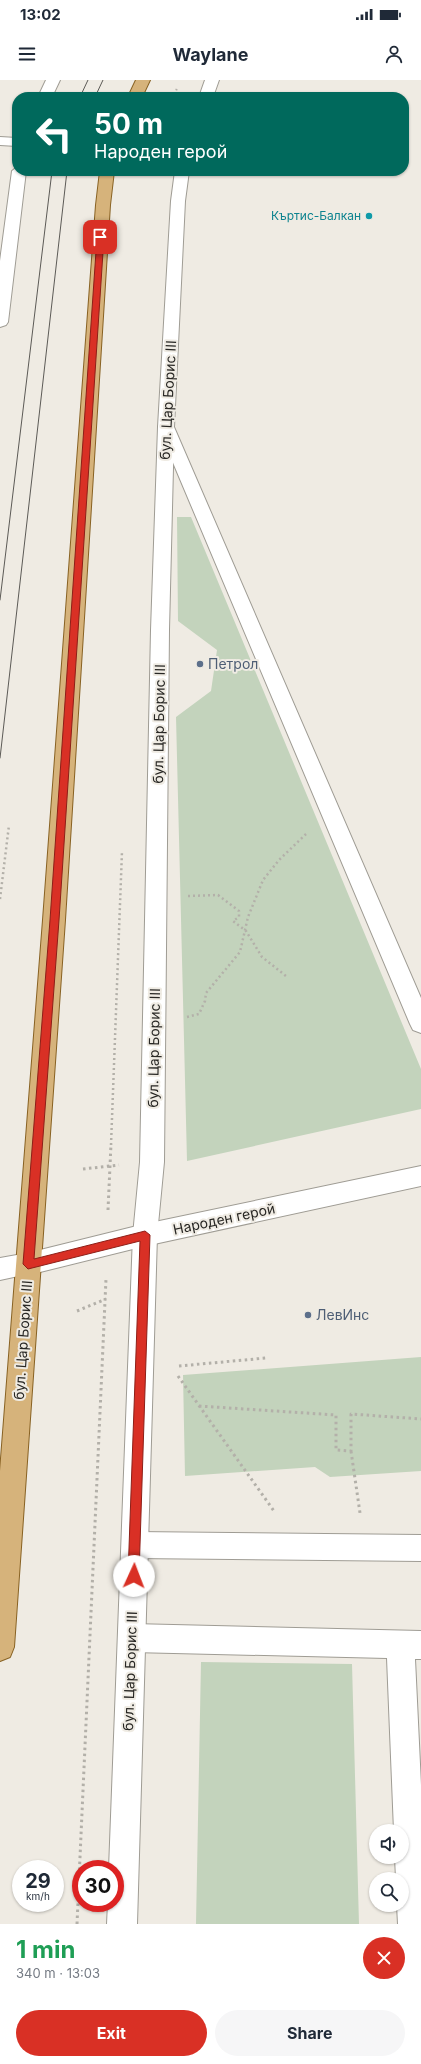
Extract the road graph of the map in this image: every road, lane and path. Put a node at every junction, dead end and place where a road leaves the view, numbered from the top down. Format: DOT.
graph roads {
  1 [pos="53,80"];
  2 [pos="143,80"];
  3 [pos="212,80"];
  4 [pos="47,92"];
  5 [pos="137,92"];
  6 [pos="208,92"];
  7 [pos="0,141"];
  8 [pos="12,142"];
  9 [pos="18,176"];
  10 [pos="106,176"];
  11 [pos="181,176"];
  12 [pos="0,322"];
  13 [pos="166,427"];
  14 [pos="331,814"];
  15 [pos="9,825"];
  16 [pos="196,896"];
  17 [pos="0,899"];
  18 [pos="246,931"];
  19 [pos="286,976"];
  20 [pos="199,1014"];
  21 [pos="421,1024"];
  22 [pos="110,1166"];
  23 [pos="83,1169"];
  24 [pos="421,1176"];
  25 [pos="145,1235"];
  26 [pos="28,1264"];
  27 [pos="0,1269"];
  28 [pos="106,1275"];
  29 [pos="112,1296"];
  30 [pos="106,1299"];
  31 [pos="77,1311"];
  32 [pos="266,1358"];
  33 [pos="179,1366"];
  34 [pos="178,1376"];
  35 [pos="199,1406"];
  36 [pos="421,1419"];
  37 [pos="351,1451"];
  38 [pos="355,1478"];
  39 [pos="135,1545"];
  40 [pos="299,1546"];
  41 [pos="421,1548"];
  42 [pos="132,1638"];
  43 [pos="411,1645"];
  44 [pos="0,1647"];
  45 [pos="77,1924"];
  46 [pos="122,1924"];
  47 [pos="413,1924"];
  1 -- 4 [label="street"];
  2 -- 5 [label="main road"];
  3 -- 6 [label="street"];
  7 -- 8 [label="street"];
  9 -- 12 [label="street"];
  10 -- 26 [label="main road, бул. Цар Борис III"];
  11 -- 13 [label="street, бул. Цар Борис III"];
  13 -- 14 [label="street"];
  13 -- 25 [label="street, бул. Цар Борис III"];
  14 -- 18 [label="path"];
  14 -- 21 [label="street"];
  15 -- 17 [label="path"];
  16 -- 18 [label="path"];
  18 -- 19 [label="path"];
  18 -- 20 [label="path"];
  22 -- 23 [label="path"];
  24 -- 25 [label="street, Народен герой"];
  25 -- 26 [label="street, Народен герой"];
  25 -- 39 [label="street, бул. Цар Борис III"];
  26 -- 27 [label="street, Народен герой"];
  26 -- 44 [label="main road, бул. Цар Борис III"];
  28 -- 30 [label="path"];
  29 -- 30 [label="path"];
  30 -- 31 [label="path"];
  30 -- 45 [label="path"];
  32 -- 33 [label="path"];
  34 -- 35 [label="path"];
  35 -- 37 [label="path"];
  35 -- 40 [label="path"];
  36 -- 37 [label="path"];
  37 -- 38 [label="path"];
  39 -- 40 [label="street"];
  39 -- 42 [label="street, бул. Цар Борис III"];
  40 -- 41 [label="street"];
  42 -- 43 [label="street"];
  42 -- 46 [label="street, бул. Цар Борис III"];
  43 -- 47 [label="street"];
}
